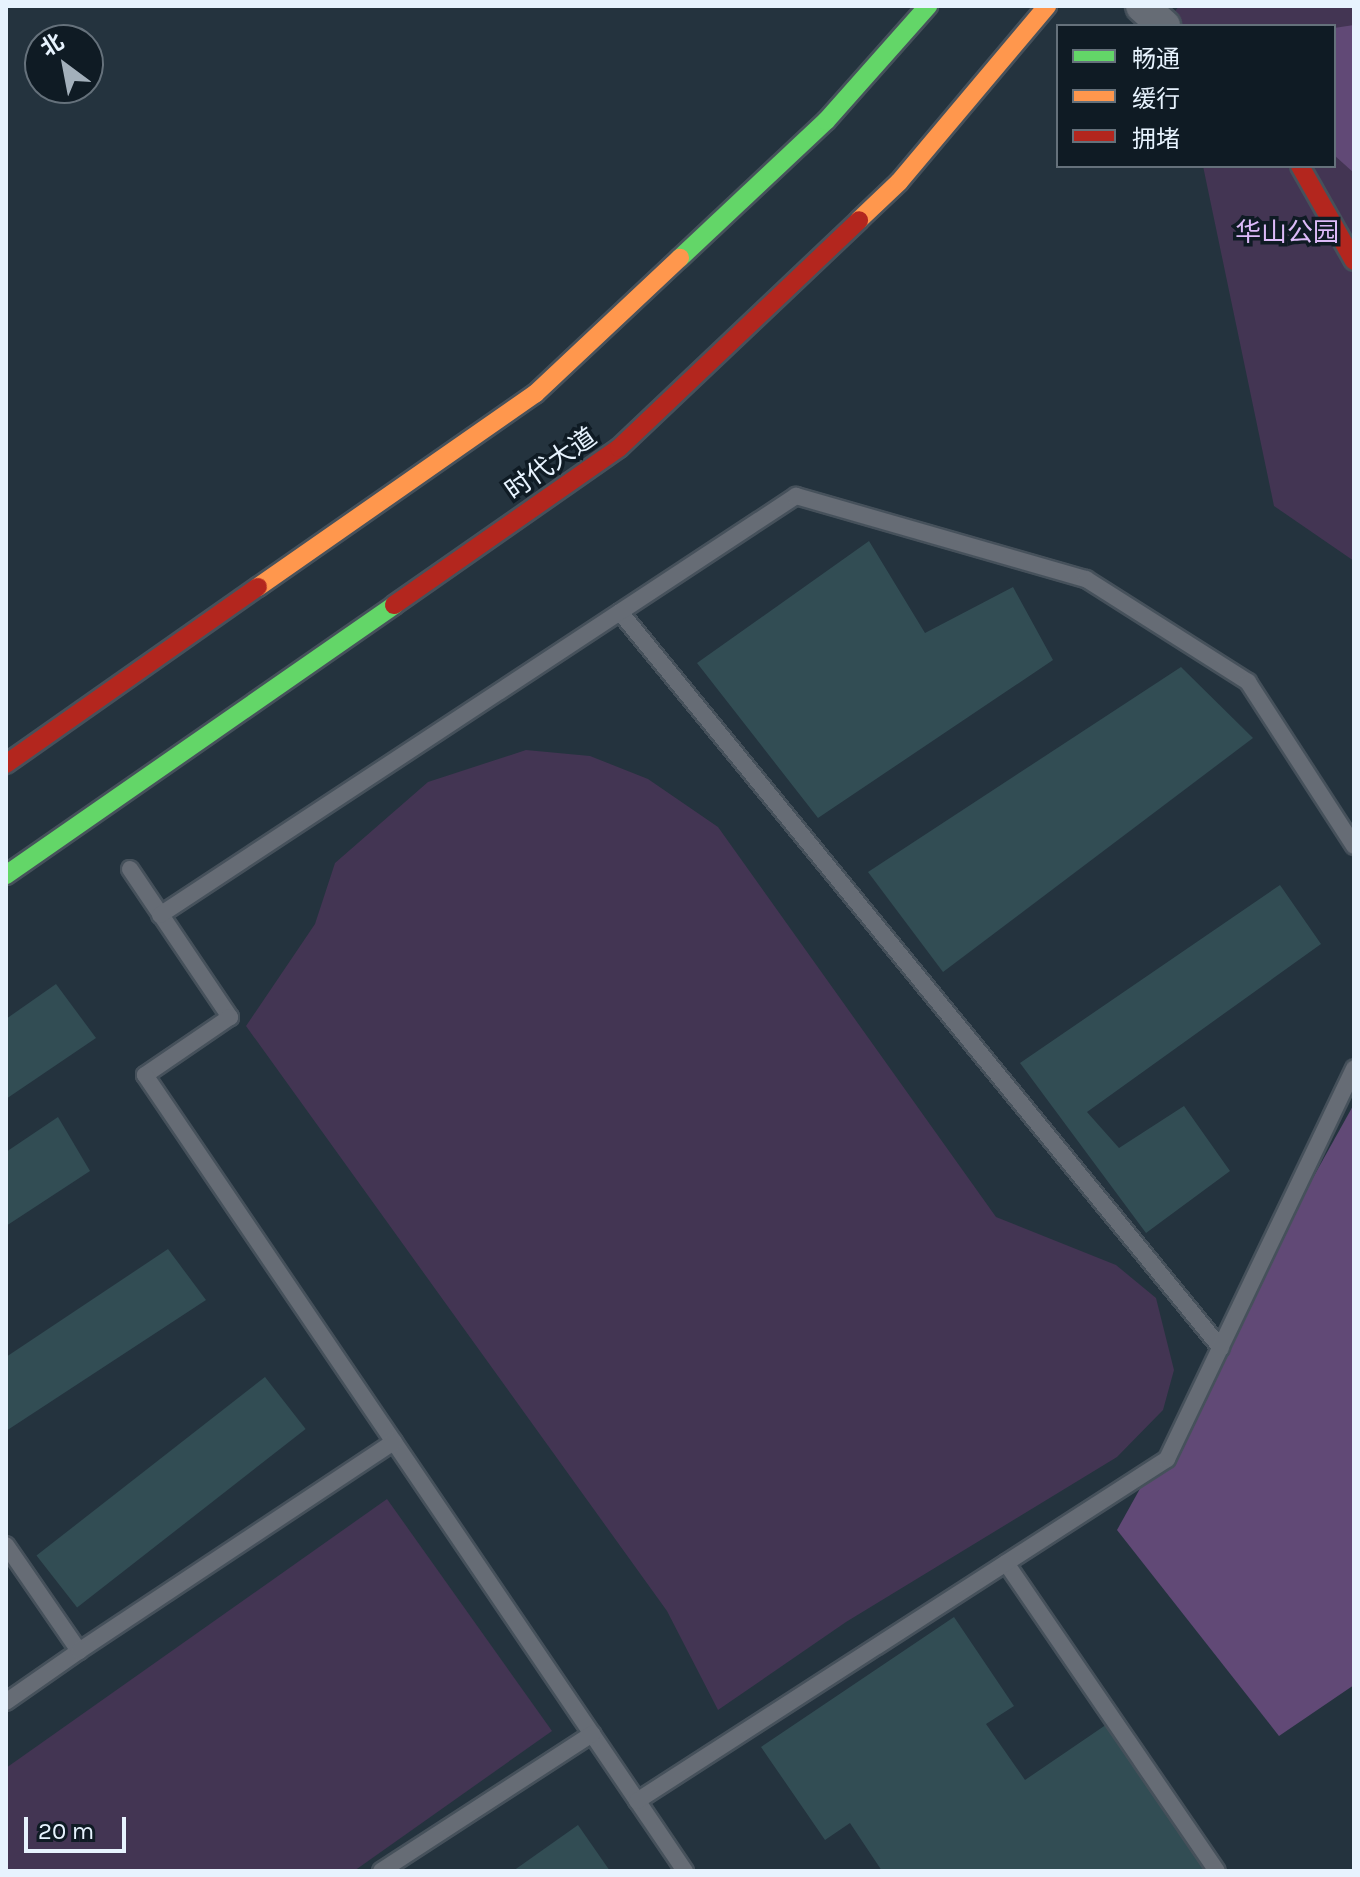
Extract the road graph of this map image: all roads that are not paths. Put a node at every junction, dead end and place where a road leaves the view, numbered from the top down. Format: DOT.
graph roads {
  1 [pos="928,6"];
  2 [pos="1047,6"];
  3 [pos="1142,6"];
  4 [pos="1162,24"];
  5 [pos="1301,168"];
  6 [pos="1354,261"];
  7 [pos="620,612"];
  8 [pos="6,764"];
  9 [pos="1354,846"];
  10 [pos="130,869"];
  11 [pos="6,875"];
  12 [pos="160,915"];
  13 [pos="1354,1068"];
  14 [pos="1221,1348"];
  15 [pos="394,1442"];
  16 [pos="6,1545"];
  17 [pos="1006,1563"];
  18 [pos="79,1651"];
  19 [pos="6,1702"];
  20 [pos="592,1734"];
  21 [pos="637,1801"];
  22 [pos="381,1871"];
  23 [pos="685,1871"];
  24 [pos="1217,1871"];
  1 -- 8 [label="main road"];
  2 -- 11 [label="main road, 时代大道"];
  3 -- 4 [label="street"];
  5 -- 6 [label="main road"];
  7 -- 9 [label="lane"];
  7 -- 12 [label="lane"];
  7 -- 14 [label="lane"];
  10 -- 12 [label="lane"];
  12 -- 15 [label="lane"];
  13 -- 14 [label="lane"];
  14 -- 17 [label="lane"];
  15 -- 18 [label="lane"];
  15 -- 20 [label="lane"];
  16 -- 18 [label="lane"];
  17 -- 21 [label="lane"];
  17 -- 24 [label="lane"];
  18 -- 19 [label="lane"];
  20 -- 21 [label="lane"];
  20 -- 22 [label="lane"];
  21 -- 23 [label="lane"];
}
